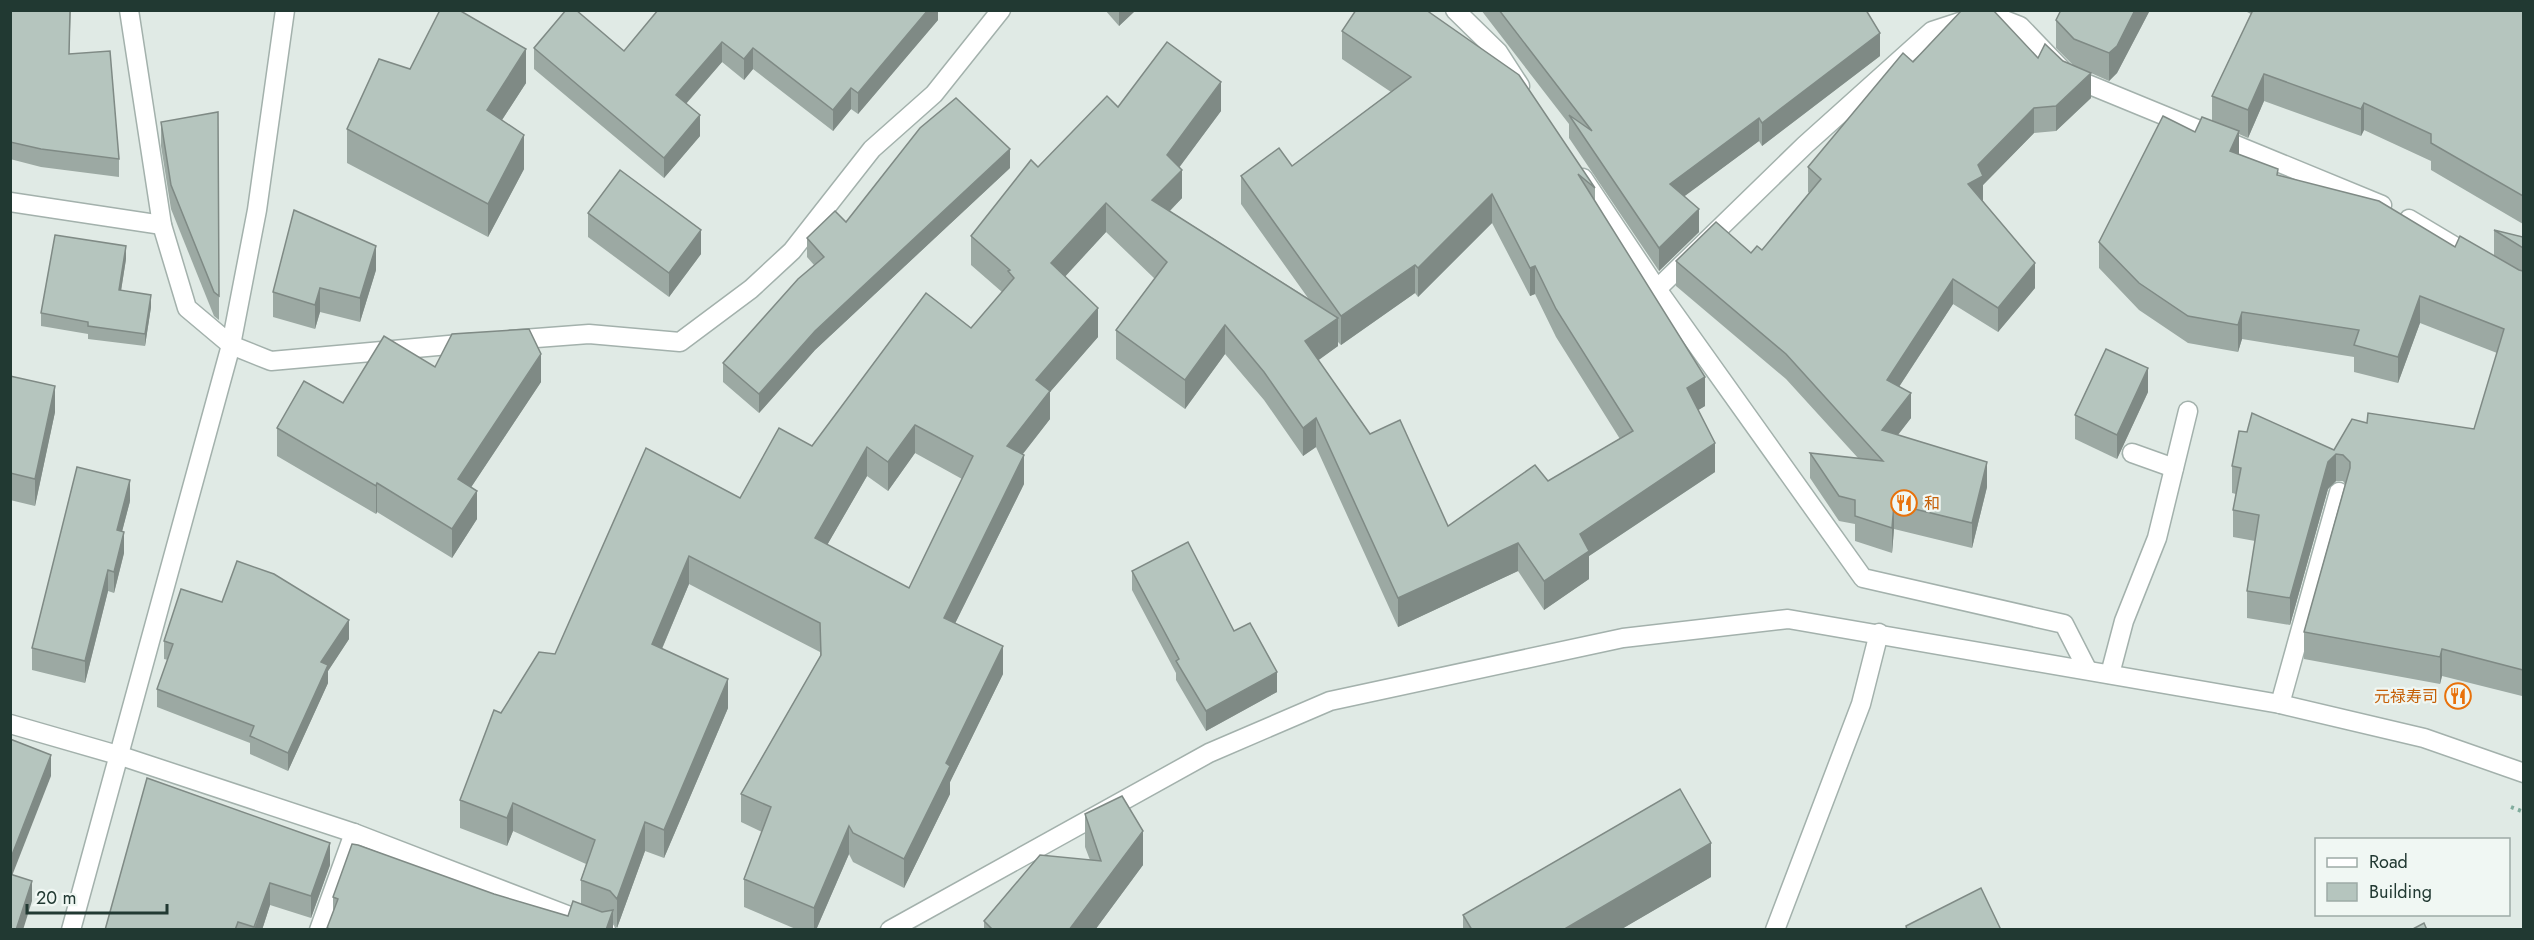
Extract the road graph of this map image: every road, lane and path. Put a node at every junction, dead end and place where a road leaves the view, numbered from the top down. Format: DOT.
graph roads {
  1 [pos="129,10"];
  2 [pos="285,10"];
  3 [pos="1001,10"];
  4 [pos="1455,10"];
  5 [pos="1531,101"];
  6 [pos="1570,160"];
  7 [pos="10,202"];
  8 [pos="162,225"];
  9 [pos="2493,269"];
  10 [pos="1657,289"];
  11 [pos="231,345"];
  12 [pos="2188,411"];
  13 [pos="2132,453"];
  14 [pos="2174,468"];
  15 [pos="2339,492"];
  16 [pos="1879,633"];
  17 [pos="2087,669"];
  18 [pos="2110,674"];
  19 [pos="2280,704"];
  20 [pos="10,724"];
  21 [pos="121,756"];
  22 [pos="2523,773"];
  23 [pos="354,833"];
  24 [pos="71,930"];
  25 [pos="319,930"];
  26 [pos="606,930"];
  27 [pos="890,930"];
  28 [pos="1775,930"];
  1 -- 8 [label="street"];
  2 -- 11 [label="street"];
  3 -- 11 [label="street"];
  4 -- 5 [label="street"];
  6 -- 10 [label="street"];
  7 -- 8 [label="street"];
  8 -- 11 [label="street"];
  9 -- 10 [label="street"];
  10 -- 17 [label="street"];
  11 -- 21 [label="street"];
  12 -- 14 [label="street"];
  13 -- 14 [label="street"];
  14 -- 18 [label="street"];
  15 -- 19 [label="street"];
  16 -- 17 [label="street"];
  16 -- 27 [label="street"];
  16 -- 28 [label="street"];
  17 -- 18 [label="street"];
  18 -- 19 [label="street"];
  19 -- 22 [label="street"];
  20 -- 21 [label="street"];
  21 -- 23 [label="street"];
  21 -- 24 [label="street"];
  23 -- 25 [label="street"];
  23 -- 26 [label="street"];
}
